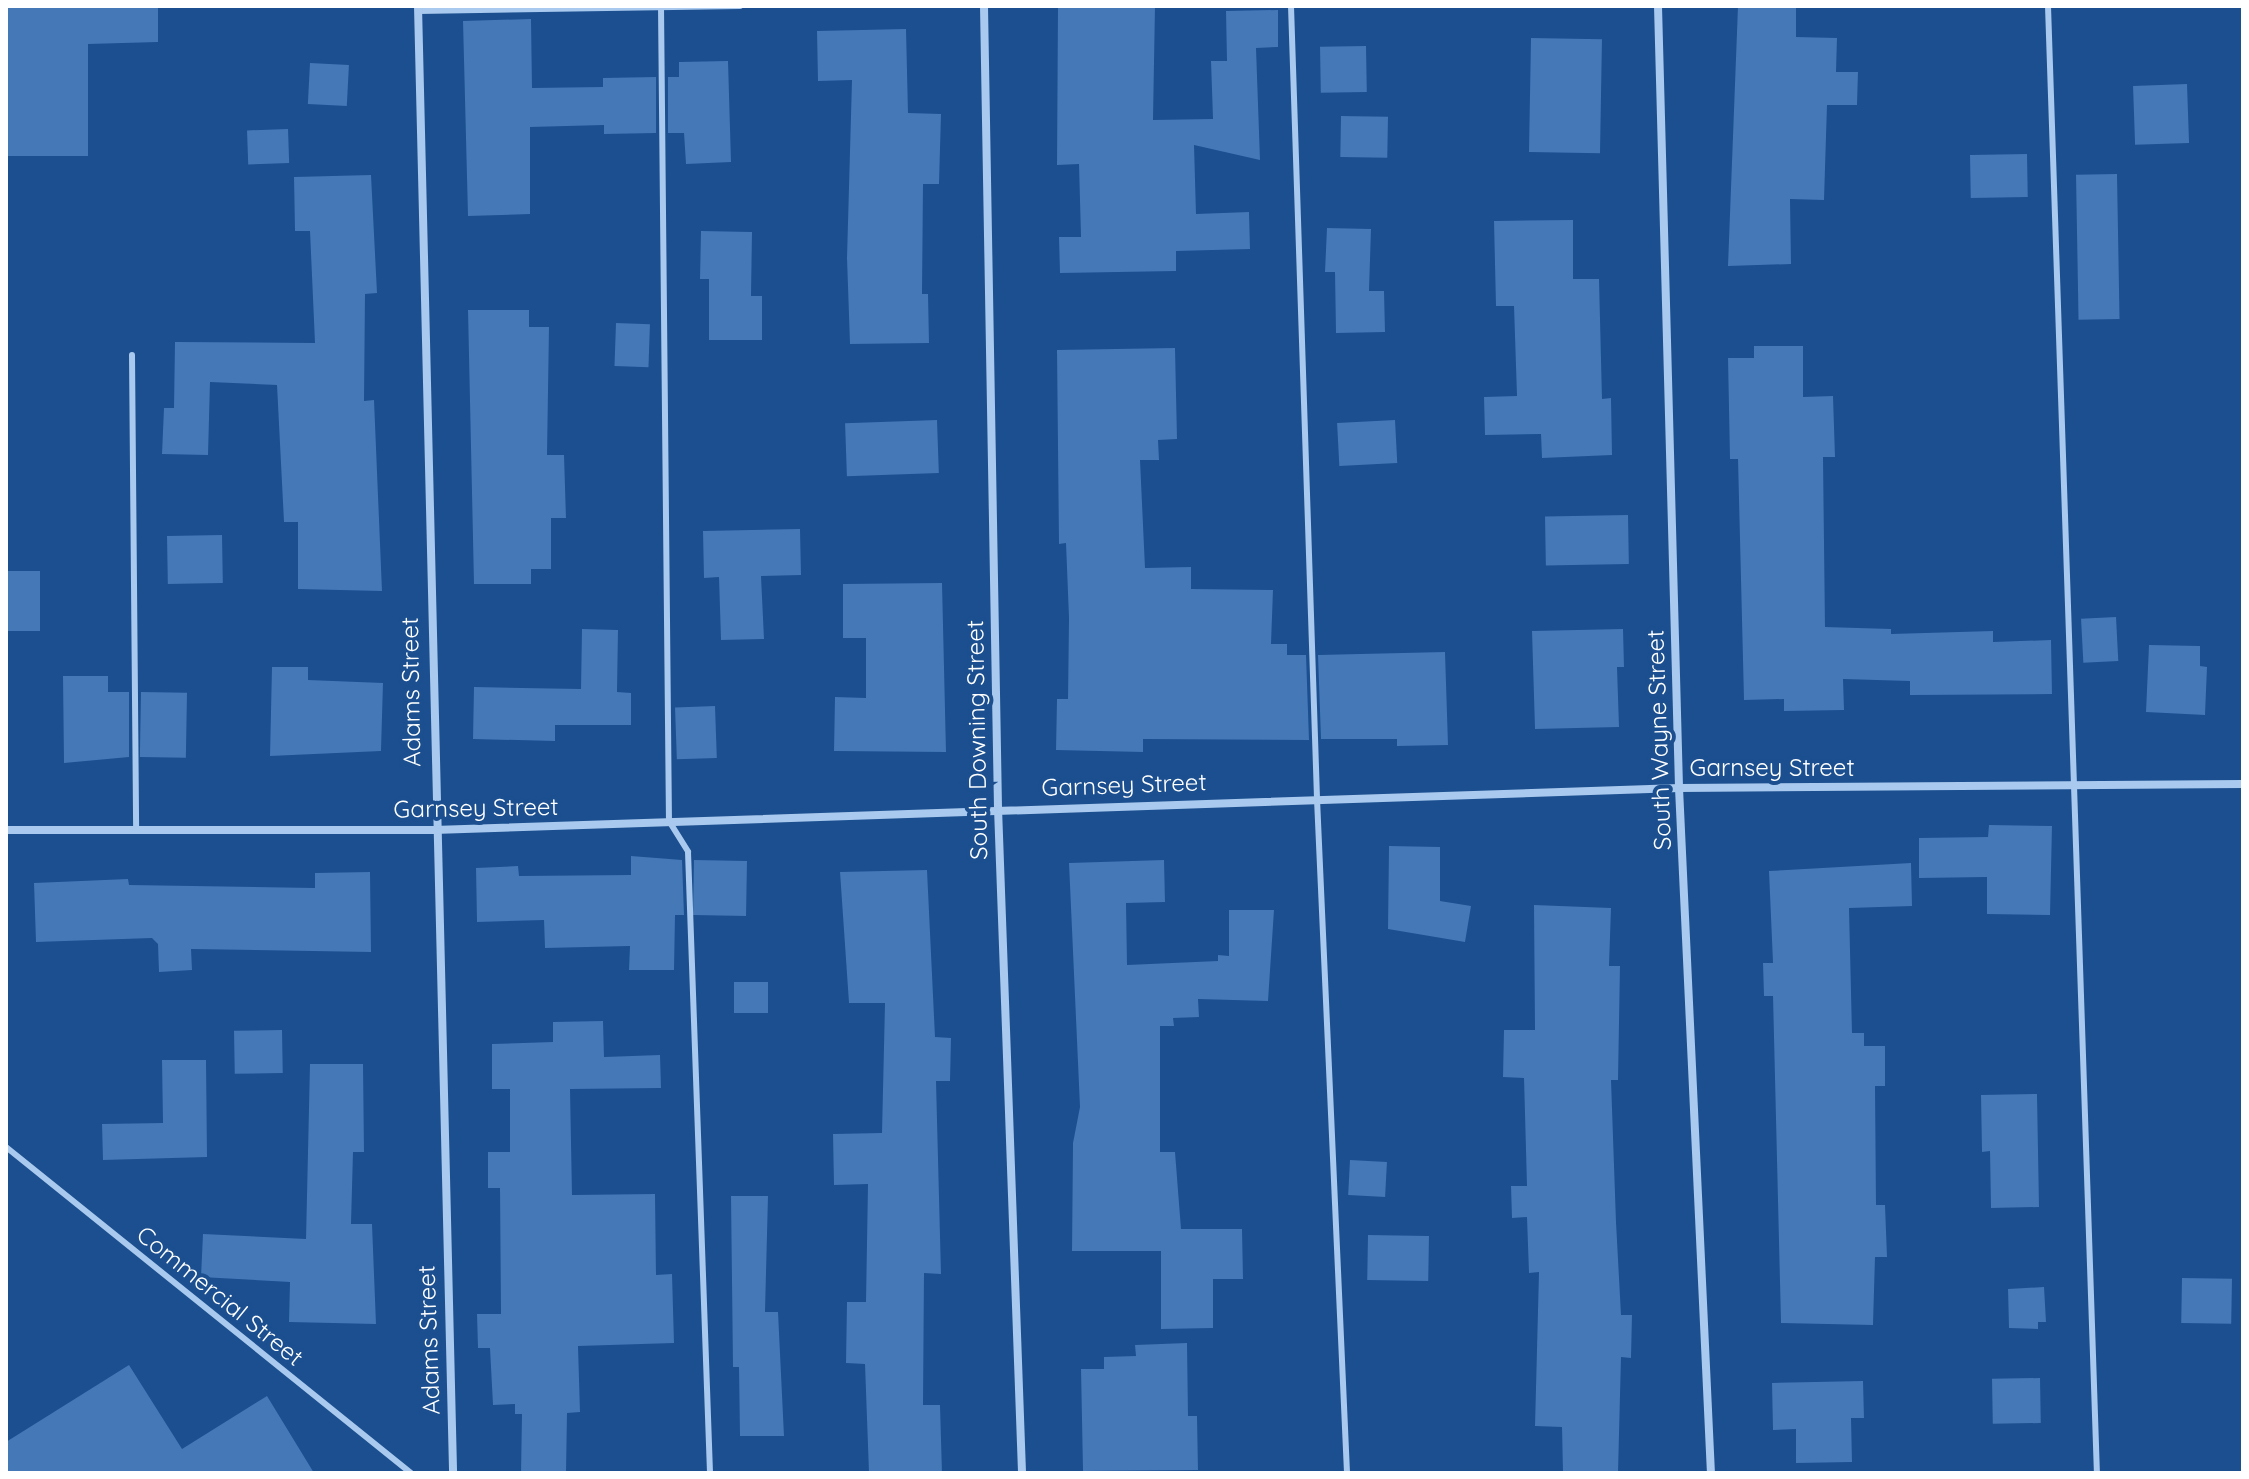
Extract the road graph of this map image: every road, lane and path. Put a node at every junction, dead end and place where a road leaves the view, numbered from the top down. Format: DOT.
graph roads {
  1 [pos="740,6"];
  2 [pos="984,6"];
  3 [pos="1291,6"];
  4 [pos="1658,6"];
  5 [pos="2048,6"];
  6 [pos="661,7"];
  7 [pos="418,9"];
  8 [pos="132,355"];
  9 [pos="2243,784"];
  10 [pos="2073,786"];
  11 [pos="1679,788"];
  12 [pos="1317,799"];
  13 [pos="998,808"];
  14 [pos="669,821"];
  15 [pos="136,828"];
  16 [pos="6,830"];
  17 [pos="434,830"];
  18 [pos="6,1147"];
  19 [pos="411,1473"];
  20 [pos="453,1473"];
  21 [pos="710,1473"];
  22 [pos="1022,1473"];
  23 [pos="1347,1473"];
  24 [pos="1711,1473"];
  25 [pos="2097,1473"];
  1 -- 6 [label="lane"];
  2 -- 13 [label="street, South Downing Street"];
  3 -- 12 [label="lane"];
  4 -- 11 [label="street, South Wayne Street"];
  5 -- 10 [label="lane"];
  6 -- 7 [label="lane"];
  6 -- 14 [label="lane"];
  7 -- 17 [label="street, Adams Street"];
  8 -- 15 [label="lane"];
  9 -- 10 [label="street, Garnsey Street"];
  10 -- 11 [label="street, Garnsey Street"];
  10 -- 25 [label="lane"];
  11 -- 12 [label="street, Garnsey Street"];
  11 -- 24 [label="street, South Wayne Street"];
  12 -- 13 [label="street, Garnsey Street"];
  12 -- 23 [label="lane"];
  13 -- 14 [label="street, Garnsey Street"];
  13 -- 22 [label="street, South Downing Street"];
  14 -- 17 [label="street, Garnsey Street"];
  14 -- 21 [label="lane"];
  15 -- 16 [label="street, Garnsey Street"];
  15 -- 17 [label="street, Garnsey Street"];
  17 -- 20 [label="street, Adams Street"];
  18 -- 19 [label="lane, Commercial Street"];
}
